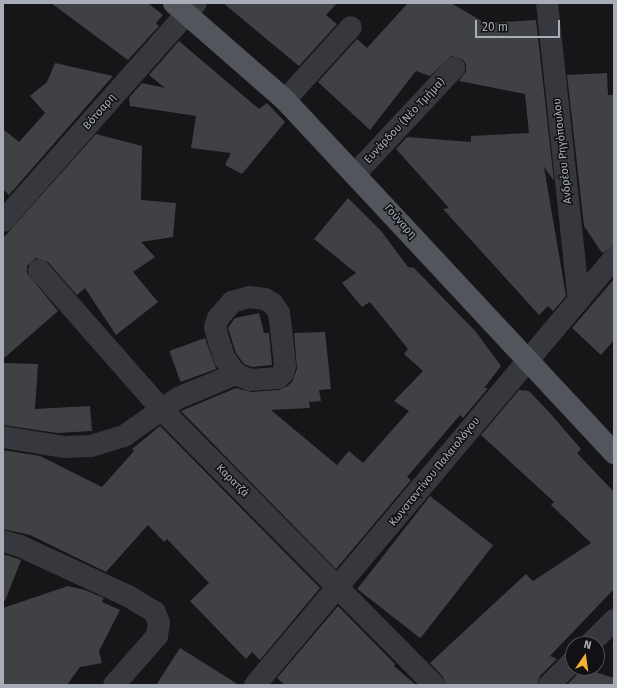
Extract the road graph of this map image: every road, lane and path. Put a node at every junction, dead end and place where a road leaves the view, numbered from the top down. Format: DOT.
graph roads {
  1 [pos="547,3"];
  2 [pos="186,6"];
  3 [pos="351,27"];
  4 [pos="454,68"];
  5 [pos="285,100"];
  6 [pos="356,173"];
  7 [pos="3,220"];
  8 [pos="614,258"];
  9 [pos="39,270"];
  10 [pos="579,300"];
  11 [pos="526,361"];
  12 [pos="236,374"];
  13 [pos="161,409"];
  14 [pos="3,438"];
  15 [pos="614,453"];
  16 [pos="3,541"];
  17 [pos="338,588"];
  18 [pos="614,620"];
  19 [pos="598,636"];
  20 [pos="565,669"];
  21 [pos="114,685"];
  22 [pos="255,685"];
  23 [pos="434,685"];
  24 [pos="549,685"];
  1 -- 10 [label="street, Ανδρέου Ρηγόπουλου"];
  2 -- 5 [label="main road, Γούναρη"];
  2 -- 7 [label="street, Βότσαρη"];
  3 -- 5 [label="street"];
  4 -- 6 [label="street, Ευνάρδου (Νέο Τμήμα)"];
  5 -- 6 [label="main road, Γούναρη"];
  6 -- 11 [label="main road, Γούναρη"];
  8 -- 10 [label="street, Κωνσταντίνου Παλαιολόγου"];
  9 -- 13 [label="street, Καρατζά"];
  10 -- 11 [label="street, Κωνσταντίνου Παλαιολόγου"];
  11 -- 15 [label="main road, Γούναρη"];
  11 -- 17 [label="street, Κωνσταντίνου Παλαιολόγου"];
  12 -- 13 [label="street"];
  13 -- 14 [label="street"];
  13 -- 17 [label="street, Καρατζά"];
  16 -- 21 [label="street"];
  17 -- 22 [label="street, Κωνσταντίνου Παλαιολόγου"];
  17 -- 23 [label="street, Καρατζά"];
  18 -- 19 [label="street"];
  20 -- 24 [label="street"];
}
